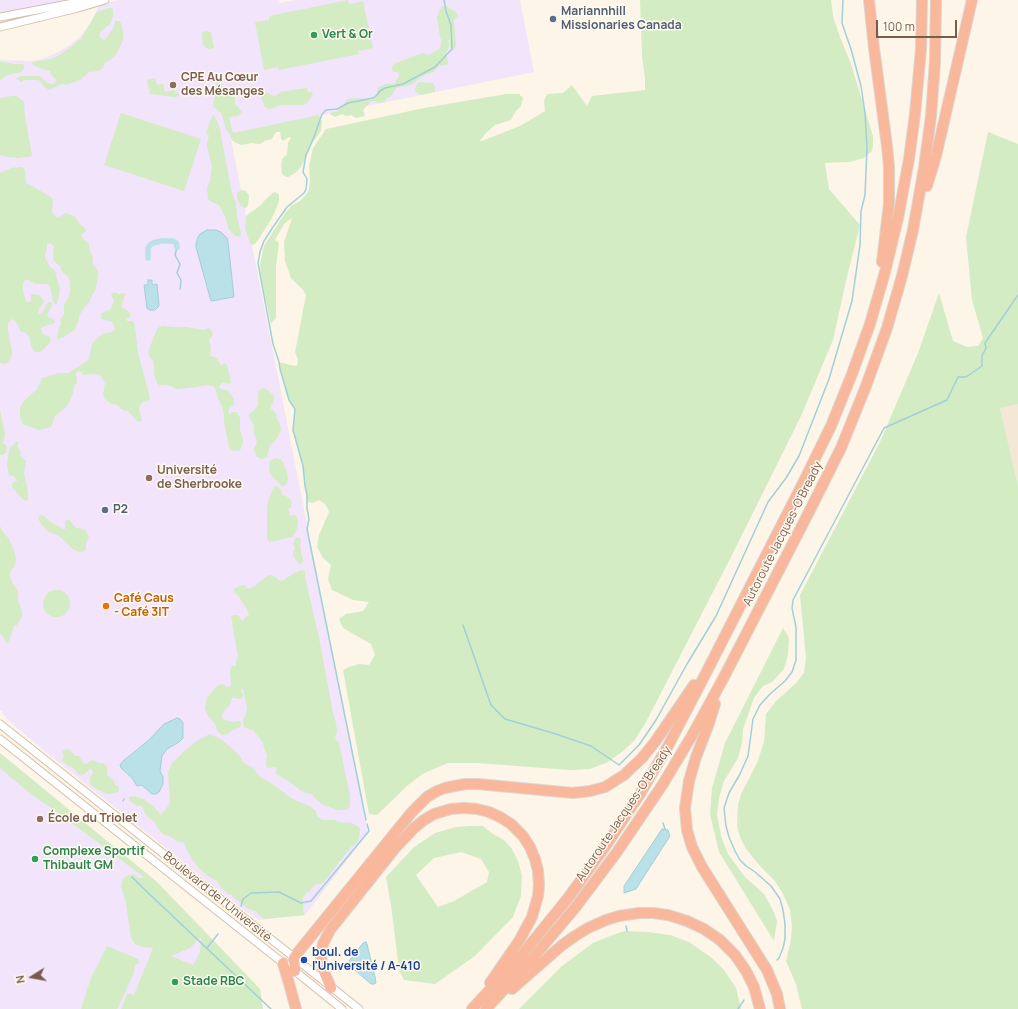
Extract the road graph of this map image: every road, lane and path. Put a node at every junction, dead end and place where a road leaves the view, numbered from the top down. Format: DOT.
graph roads {
  1 [pos="89,0"];
  2 [pos="106,0"];
  3 [pos="869,0"];
  4 [pos="922,0"];
  5 [pos="936,0"];
  6 [pos="972,0"];
  7 [pos="0,17"];
  8 [pos="0,27"];
  9 [pos="913,230"];
  10 [pos="878,296"];
  11 [pos="716,653"];
  12 [pos="724,677"];
  13 [pos="0,724"];
  14 [pos="0,739"];
  15 [pos="294,958"];
  16 [pos="283,963"];
  17 [pos="295,971"];
  18 [pos="331,988"];
  19 [pos="296,1009"];
  20 [pos="342,1009"];
  21 [pos="359,1009"];
  22 [pos="472,1009"];
  23 [pos="486,1009"];
  24 [pos="760,1009"];
  25 [pos="780,1009"];
  1 -- 7 [label="main road"];
  2 -- 8 [label="main road"];
  3 -- 10 [label="highway"];
  4 -- 10 [label="highway, Autoroute Jacques-O'Bready"];
  5 -- 9 [label="highway, Autoroute Jacques-O'Bready"];
  6 -- 9 [label="highway"];
  9 -- 12 [label="highway, Autoroute Jacques-O'Bready"];
  10 -- 11 [label="highway, Autoroute Jacques-O'Bready"];
  11 -- 15 [label="highway"];
  11 -- 22 [label="highway, Autoroute Jacques-O'Bready"];
  12 -- 23 [label="highway, Autoroute Jacques-O'Bready"];
  12 -- 25 [label="highway"];
  13 -- 15 [label="main road, Boulevard de l'Université"];
  14 -- 16 [label="main road, Boulevard de l'Université"];
  15 -- 17 [label="highway"];
  15 -- 18 [label="main road, Boulevard de l'Université"];
  16 -- 17 [label="main road, Boulevard de l'Université"];
  16 -- 19 [label="highway"];
  17 -- 20 [label="main road, Boulevard de l'Université"];
  18 -- 21 [label="main road, Boulevard de l'Université"];
  18 -- 22 [label="highway"];
  23 -- 24 [label="highway"];
}
